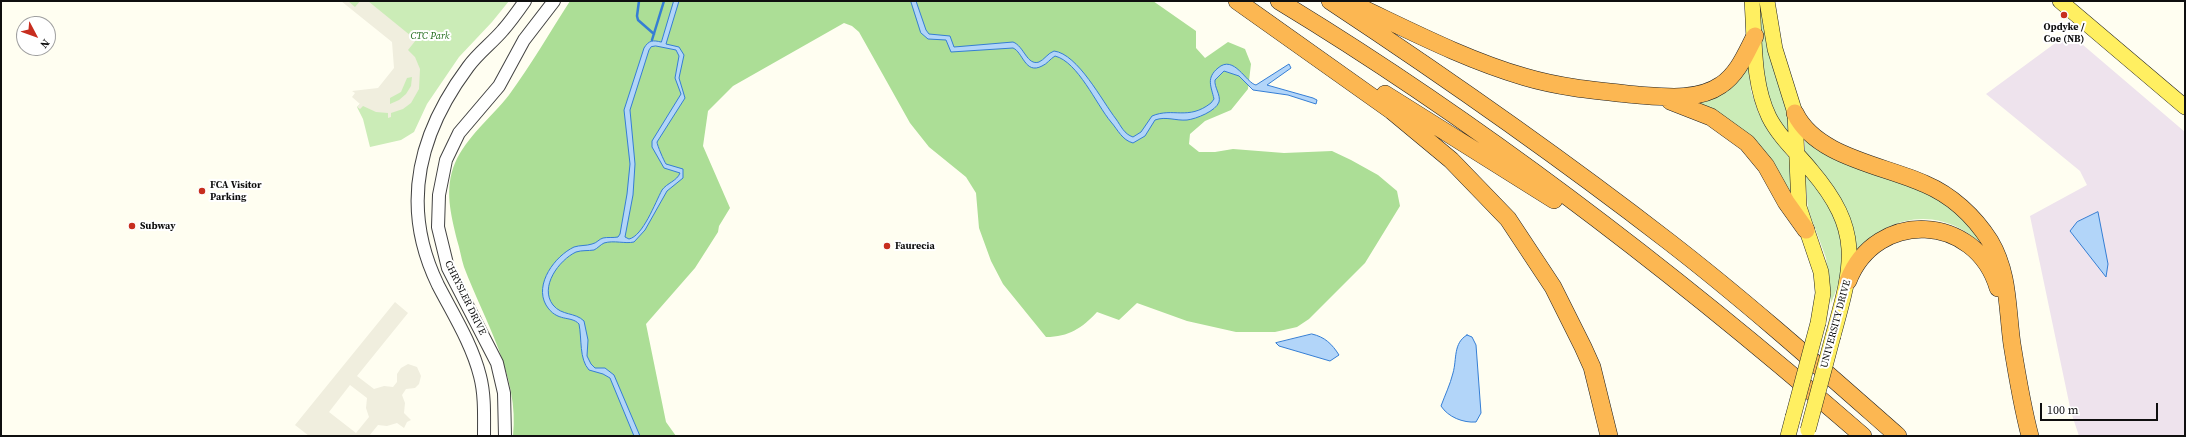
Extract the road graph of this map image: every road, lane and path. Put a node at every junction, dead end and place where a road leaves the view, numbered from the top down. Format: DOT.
graph roads {
  1 [pos="525,1"];
  2 [pos="554,1"];
  3 [pos="1237,1"];
  4 [pos="1279,1"];
  5 [pos="1330,1"];
  6 [pos="1347,1"];
  7 [pos="1752,1"];
  8 [pos="1767,1"];
  9 [pos="2060,1"];
  10 [pos="1755,36"];
  11 [pos="1653,96"];
  12 [pos="2185,107"];
  13 [pos="1795,113"];
  14 [pos="1797,154"];
  15 [pos="1806,230"];
  16 [pos="1648,259"];
  17 [pos="1848,281"];
  18 [pos="2012,342"];
  19 [pos="1808,433"];
  20 [pos="1609,434"];
  21 [pos="484,436"];
  22 [pos="505,436"];
  23 [pos="1788,436"];
  24 [pos="1863,436"];
  25 [pos="1898,436"];
  26 [pos="2030,436"];
  1 -- 21 [label="street, CHRYSLER DRIVE"];
  2 -- 22 [label="street, CHRYSLER DRIVE"];
  3 -- 16 [label="highway"];
  3 -- 20 [label="highway"];
  4 -- 16 [label="highway"];
  5 -- 25 [label="highway"];
  6 -- 11 [label="highway"];
  7 -- 10 [label="main road, UNIVERSITY DRIVE"];
  8 -- 13 [label="main road, UNIVERSITY DRIVE"];
  9 -- 12 [label="main road"];
  10 -- 11 [label="highway"];
  10 -- 14 [label="main road, UNIVERSITY DRIVE"];
  11 -- 15 [label="highway"];
  13 -- 14 [label="main road, UNIVERSITY DRIVE"];
  13 -- 18 [label="highway"];
  14 -- 15 [label="main road, UNIVERSITY DRIVE"];
  14 -- 17 [label="main road, UNIVERSITY DRIVE"];
  15 -- 23 [label="main road, UNIVERSITY DRIVE, bridge"];
  16 -- 24 [label="highway"];
  17 -- 18 [label="highway"];
  17 -- 19 [label="main road, UNIVERSITY DRIVE, bridge"];
  18 -- 26 [label="highway"];
}
